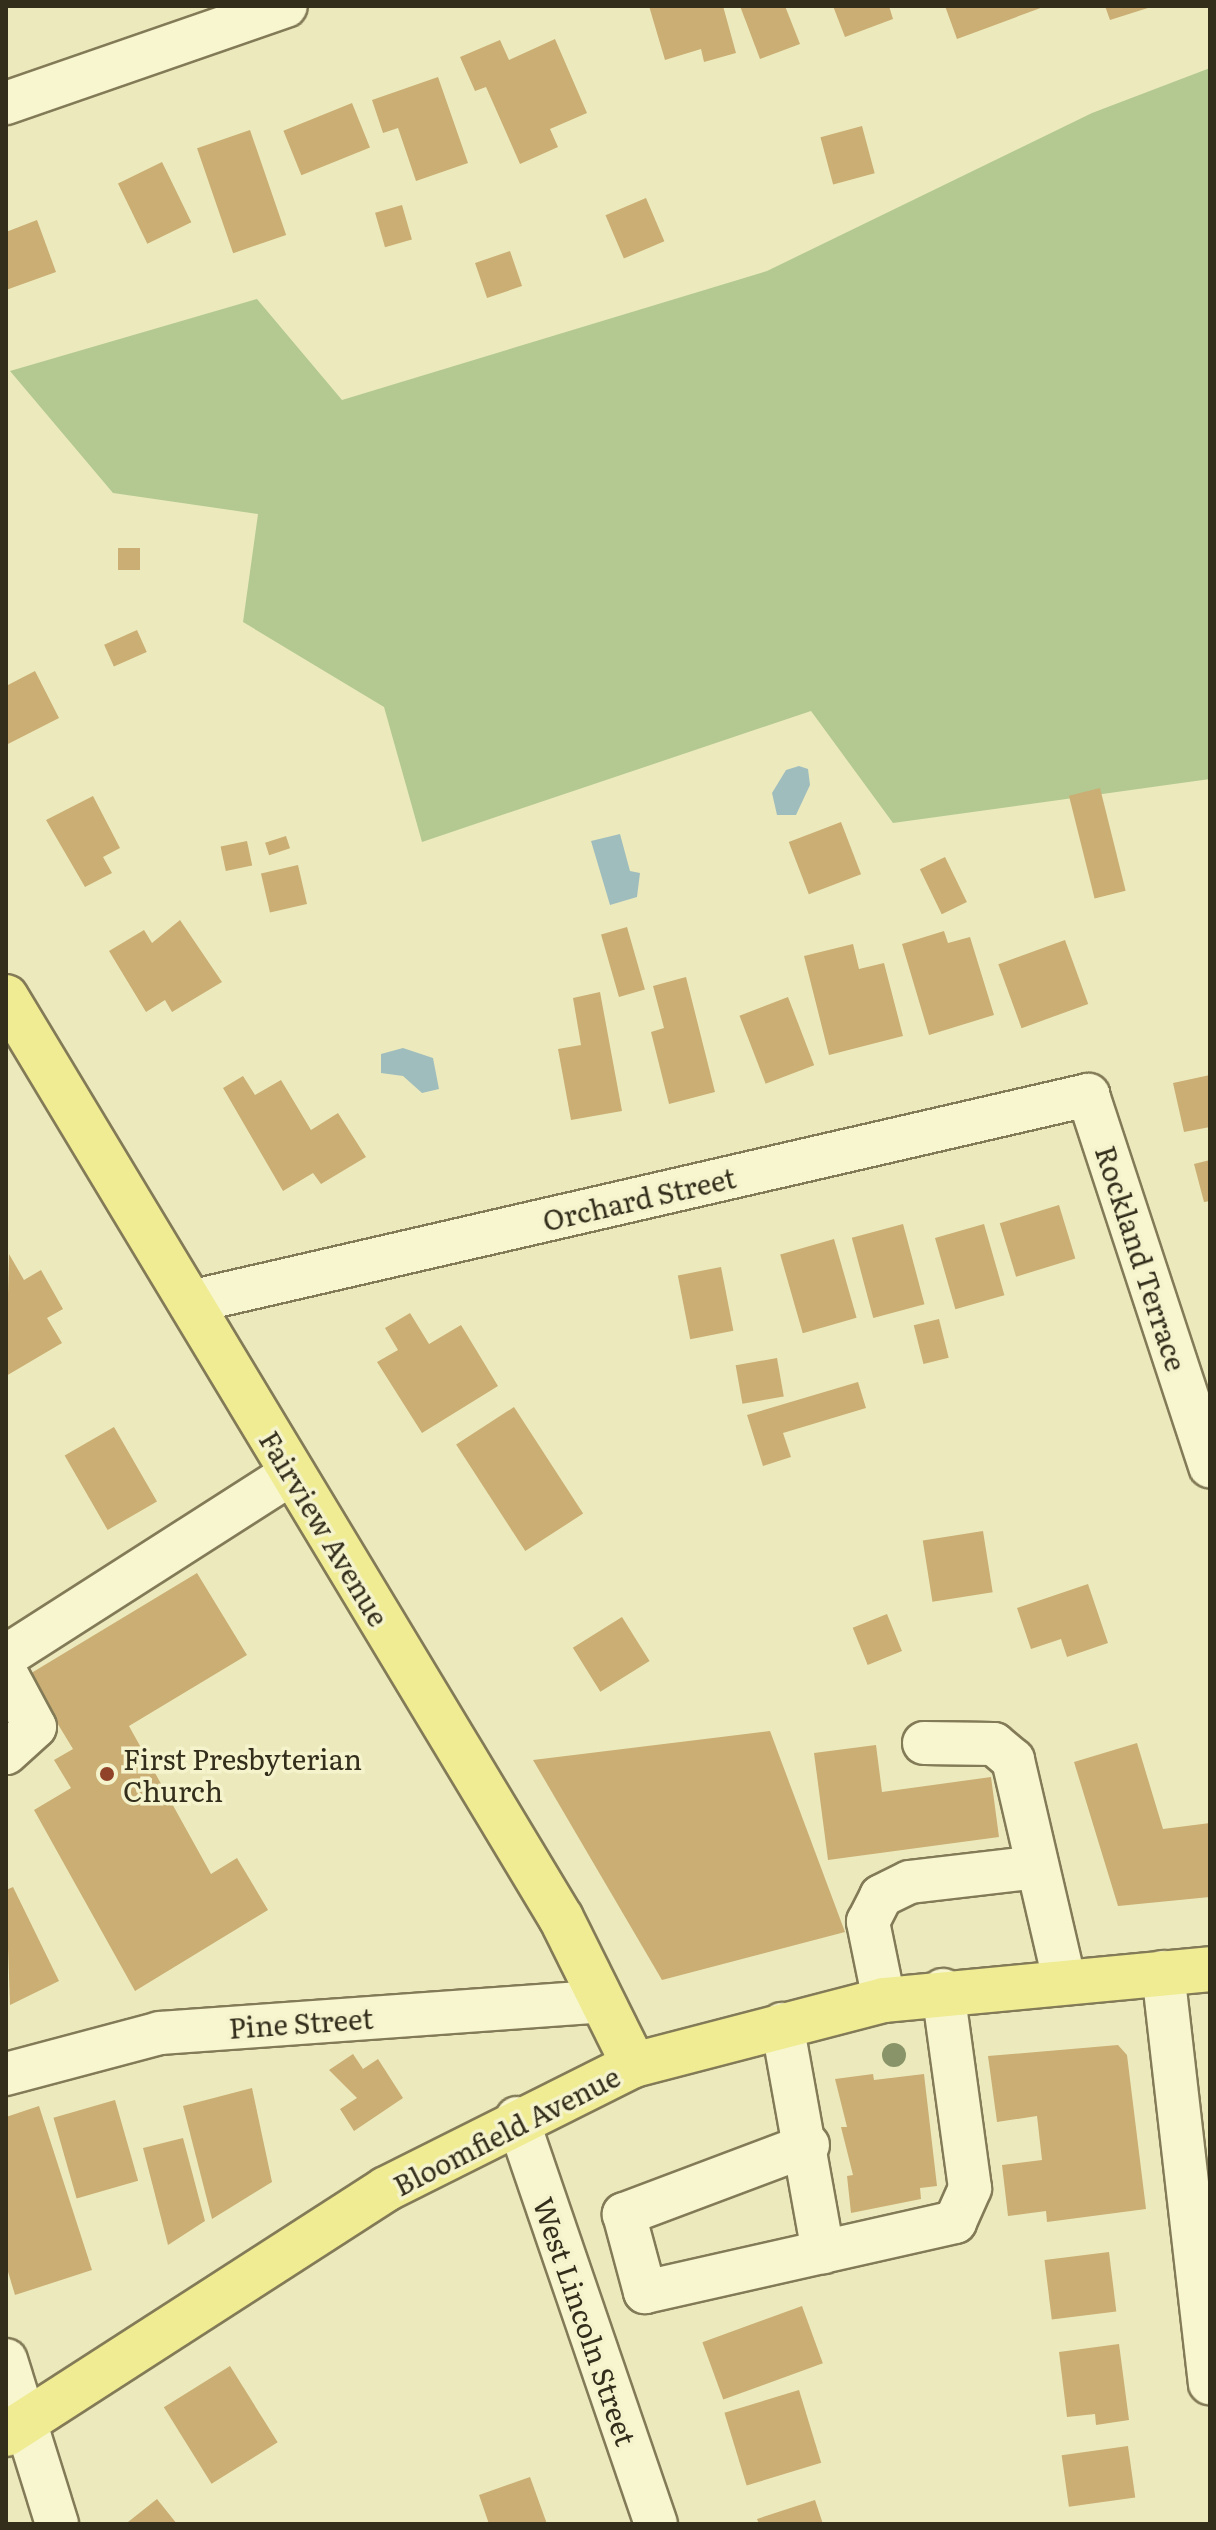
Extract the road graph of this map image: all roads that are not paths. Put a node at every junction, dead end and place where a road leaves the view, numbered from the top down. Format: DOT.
graph roads {
  1 [pos="286,6"];
  2 [pos="6,103"];
  3 [pos="6,997"];
  4 [pos="1088,1095"];
  5 [pos="190,1302"];
  6 [pos="1210,1467"];
  7 [pos="292,1473"];
  8 [pos="6,1656"];
  9 [pos="6,1673"];
  10 [pos="924,1743"];
  11 [pos="6,1753"];
  12 [pos="1037,1867"];
  13 [pos="1210,1969"];
  14 [pos="1163,1972"];
  15 [pos="1064,1979"];
  16 [pos="943,1990"];
  17 [pos="884,2000"];
  18 [pos="602,2001"];
  19 [pos="782,2024"];
  20 [pos="634,2065"];
  21 [pos="6,2074"];
  22 [pos="517,2118"];
  23 [pos="808,2145"];
  24 [pos="823,2252"];
  25 [pos="6,2360"];
  26 [pos="1210,2383"];
  27 [pos="13,2429"];
  28 [pos="57,2524"];
  29 [pos="656,2524"];
  1 -- 2 [label="street"];
  3 -- 5 [label="main road, Fairview Avenue"];
  4 -- 5 [label="street, Orchard Street"];
  4 -- 6 [label="street, Rockland Terrace"];
  5 -- 7 [label="main road, Fairview Avenue"];
  7 -- 8 [label="street"];
  7 -- 18 [label="main road, Fairview Avenue"];
  9 -- 11 [label="street"];
  10 -- 12 [label="street"];
  12 -- 15 [label="street"];
  12 -- 17 [label="street"];
  13 -- 14 [label="main road, Bloomfield Avenue"];
  14 -- 15 [label="main road, Bloomfield Avenue"];
  14 -- 26 [label="street"];
  15 -- 16 [label="main road, Bloomfield Avenue"];
  16 -- 17 [label="main road, Bloomfield Avenue"];
  16 -- 24 [label="street"];
  17 -- 19 [label="main road, Bloomfield Avenue"];
  18 -- 20 [label="main road, Fairview Avenue"];
  18 -- 21 [label="street, Pine Street"];
  19 -- 20 [label="main road, Bloomfield Avenue"];
  19 -- 23 [label="street"];
  20 -- 22 [label="main road, Bloomfield Avenue"];
  22 -- 27 [label="main road, Bloomfield Avenue"];
  22 -- 29 [label="street, West Lincoln Street"];
  23 -- 24 [label="street"];
  23 -- 24 [label="street"];
  25 -- 27 [label="street"];
  27 -- 28 [label="street"];
}
